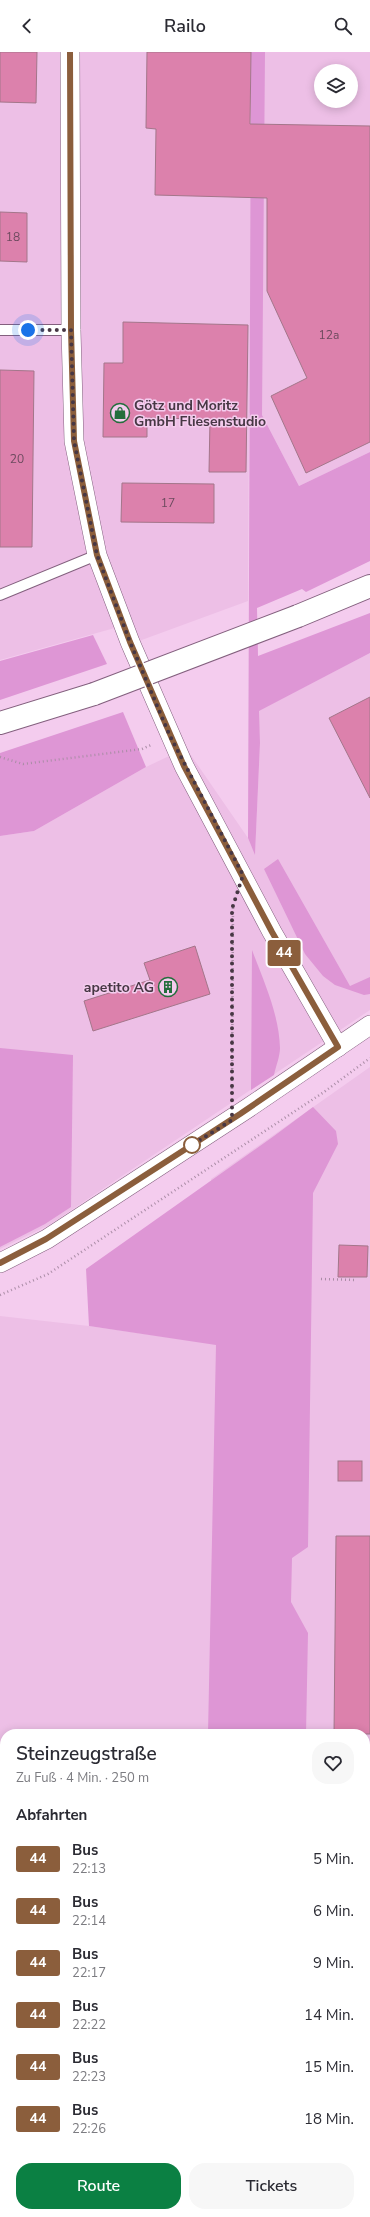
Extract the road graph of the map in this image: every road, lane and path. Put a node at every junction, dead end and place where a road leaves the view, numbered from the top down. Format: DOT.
graph roads {
  1 [pos="70,52"];
  2 [pos="0,330"];
  3 [pos="71,330"];
  4 [pos="97,555"];
  5 [pos="370,586"];
  6 [pos="0,595"];
  7 [pos="0,723"];
  8 [pos="142,749"];
  9 [pos="0,757"];
  10 [pos="243,875"];
  11 [pos="370,1025"];
  12 [pos="338,1047"];
  13 [pos="370,1058"];
  14 [pos="232,1120"];
  15 [pos="0,1263"];
  16 [pos="322,1279"];
  17 [pos="355,1280"];
  18 [pos="0,1295"];
  1 -- 3 [label="street"];
  2 -- 3 [label="lane"];
  3 -- 4 [label="street"];
  4 -- 6 [label="lane"];
  4 -- 10 [label="street"];
  5 -- 7 [label="main road, bridge"];
  8 -- 9 [label="path"];
  10 -- 12 [label="street"];
  10 -- 14 [label="path"];
  11 -- 12 [label="street"];
  12 -- 14 [label="street"];
  13 -- 18 [label="path"];
  14 -- 15 [label="street"];
  16 -- 17 [label="path"];
}
